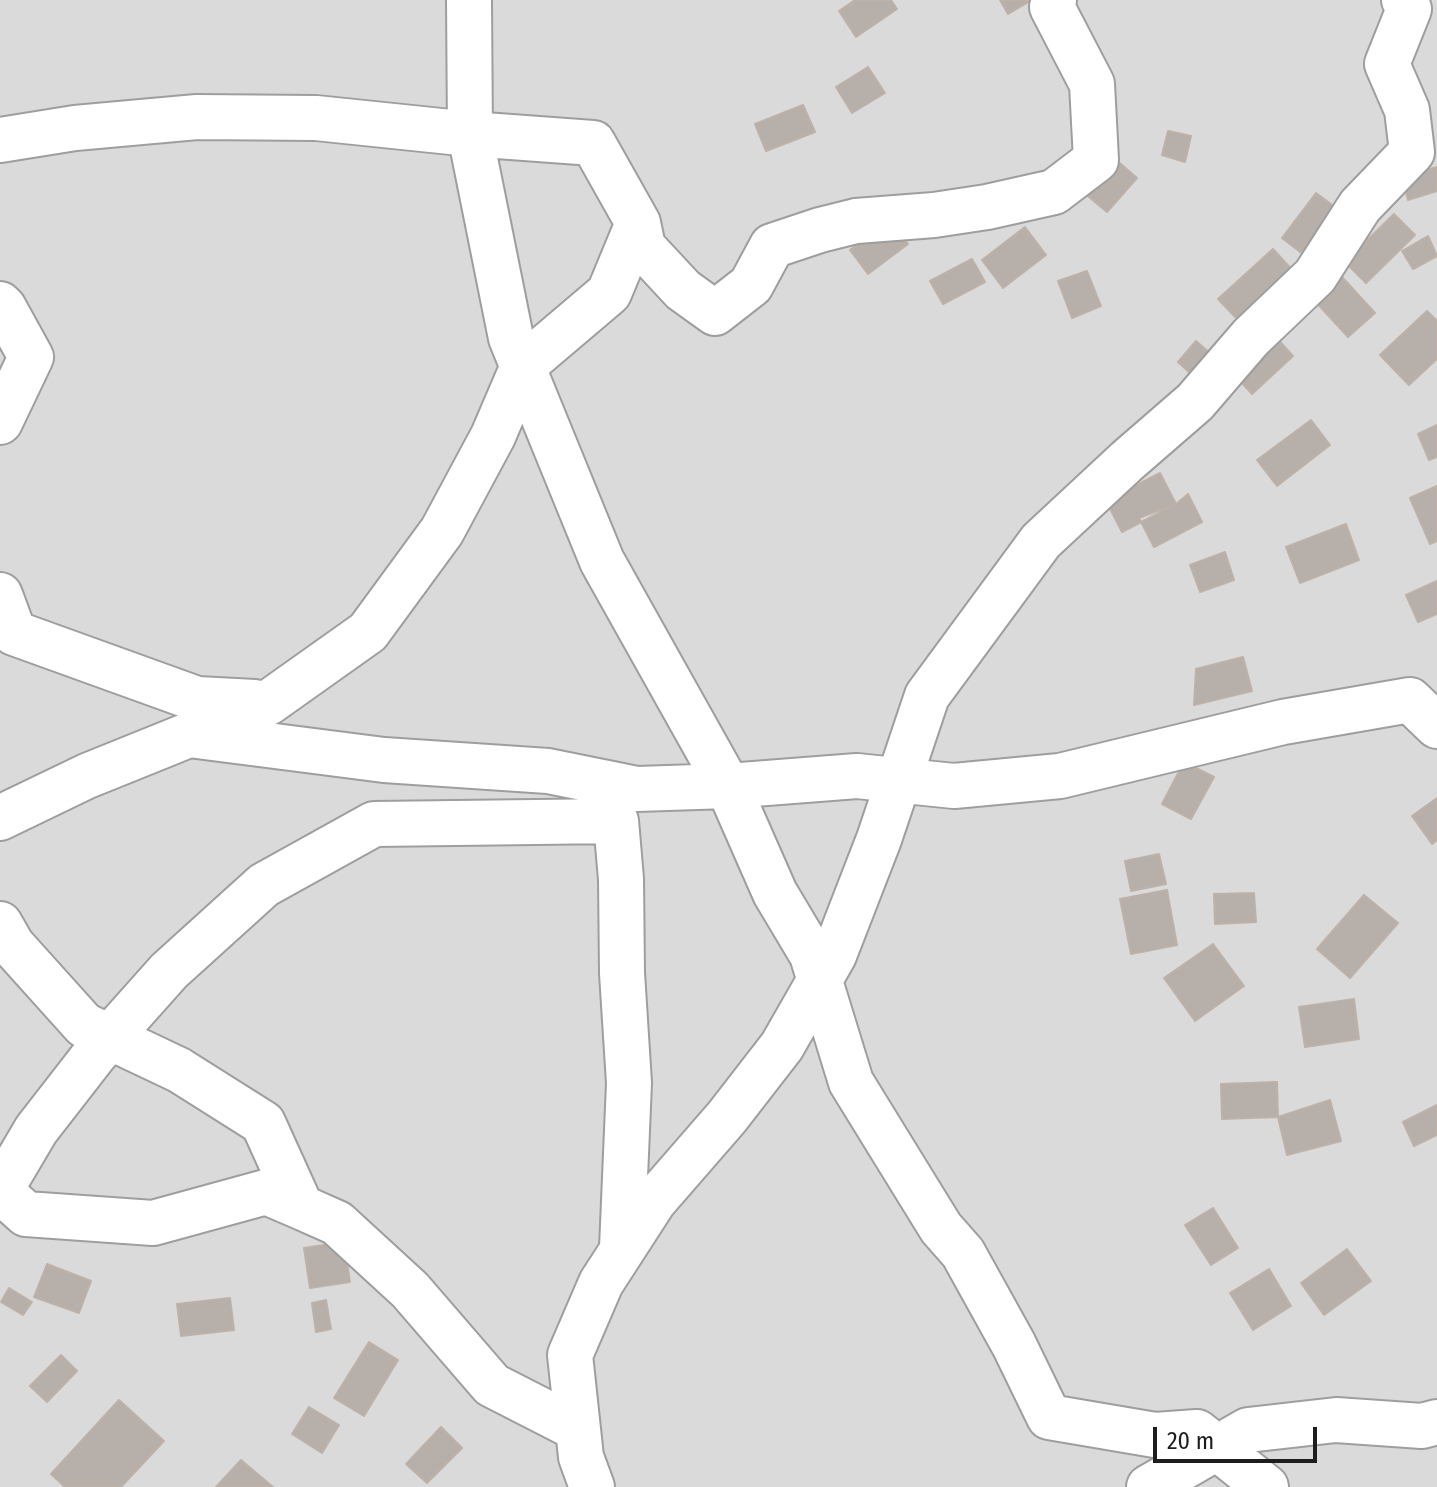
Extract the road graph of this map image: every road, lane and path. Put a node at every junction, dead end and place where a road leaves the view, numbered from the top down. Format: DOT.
graph roads {
  1 [pos="469,0"];
  2 [pos="1054,0"];
  3 [pos="1404,0"];
  4 [pos="470,134"];
  5 [pos="0,140"];
  6 [pos="638,223"];
  7 [pos="0,304"];
  8 [pos="523,366"];
  9 [pos="0,422"];
  10 [pos="0,595"];
  11 [pos="268,703"];
  12 [pos="1437,726"];
  13 [pos="189,735"];
  14 [pos="898,779"];
  15 [pos="728,786"];
  16 [pos="0,818"];
  17 [pos="0,924"];
  18 [pos="819,981"];
  19 [pos="110,1038"];
  20 [pos="0,1191"];
  21 [pos="301,1207"];
  22 [pos="622,1250"];
  23 [pos="1437,1422"];
  24 [pos="578,1429"];
  25 [pos="1219,1448"];
  26 [pos="592,1487"];
  27 [pos="1149,1487"];
  28 [pos="1266,1487"];
  1 -- 4 [label="street"];
  2 -- 6 [label="street"];
  3 -- 14 [label="street"];
  4 -- 5 [label="street"];
  4 -- 6 [label="street"];
  4 -- 8 [label="street"];
  6 -- 8 [label="street"];
  7 -- 9 [label="street"];
  8 -- 11 [label="street"];
  8 -- 15 [label="street"];
  10 -- 11 [label="street"];
  11 -- 13 [label="street"];
  12 -- 14 [label="street"];
  13 -- 15 [label="street"];
  13 -- 16 [label="street"];
  14 -- 15 [label="street"];
  14 -- 18 [label="street"];
  15 -- 18 [label="street"];
  17 -- 19 [label="street"];
  18 -- 22 [label="street"];
  18 -- 25 [label="street"];
  19 -- 20 [label="street"];
  19 -- 21 [label="street"];
  19 -- 22 [label="street"];
  20 -- 21 [label="street"];
  21 -- 24 [label="street"];
  22 -- 24 [label="street"];
  23 -- 25 [label="street"];
  24 -- 26 [label="street"];
  25 -- 27 [label="street"];
  25 -- 28 [label="street"];
}
